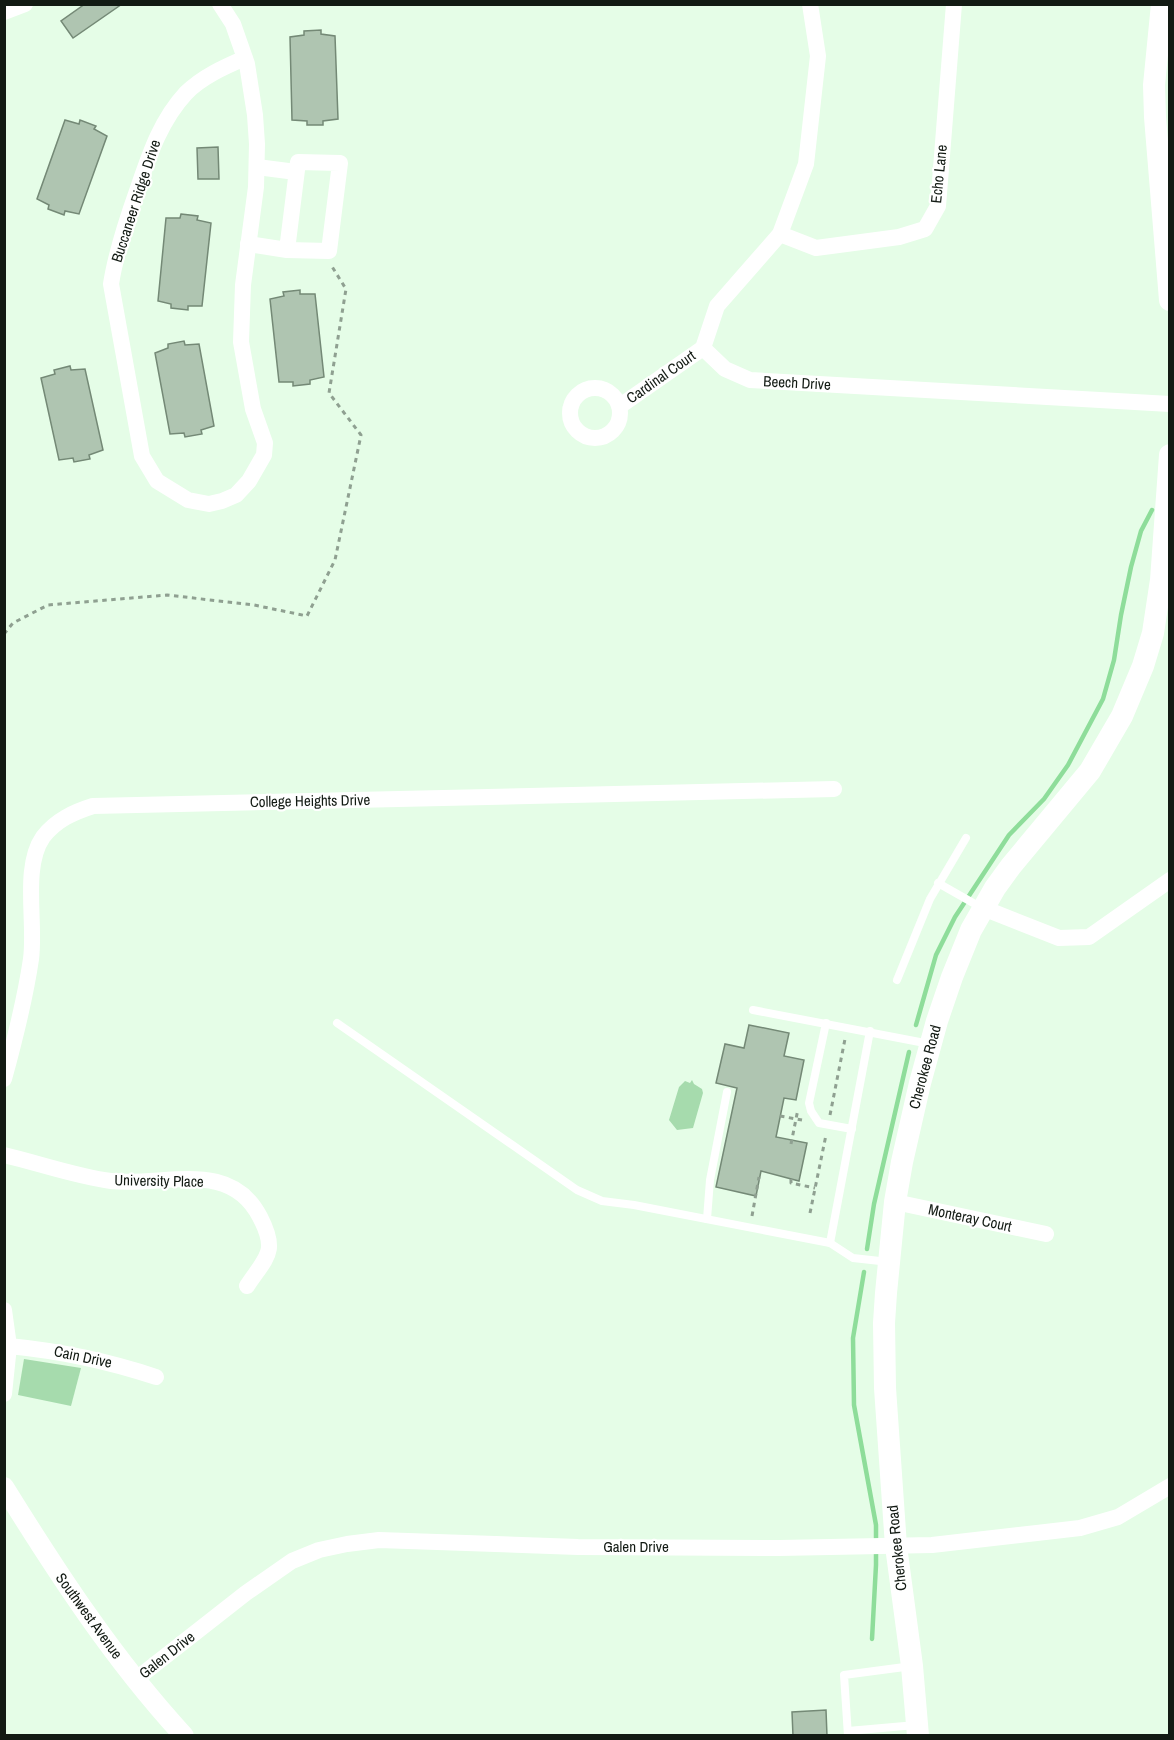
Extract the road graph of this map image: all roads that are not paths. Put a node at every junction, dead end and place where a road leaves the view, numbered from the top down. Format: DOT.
graph roads {
  1 [pos="25,4"];
  2 [pos="220,4"];
  3 [pos="810,4"];
  4 [pos="954,4"];
  5 [pos="1162,4"];
  6 [pos="4,12"];
  7 [pos="244,58"];
  8 [pos="256,167"];
  9 [pos="296,172"];
  10 [pos="780,234"];
  11 [pos="248,244"];
  12 [pos="287,250"];
  13 [pos="1170,300"];
  14 [pos="703,348"];
  15 [pos="1170,404"];
  16 [pos="620,406"];
  17 [pos="1170,455"];
  18 [pos="834,789"];
  19 [pos="966,838"];
  20 [pos="1170,880"];
  21 [pos="938,883"];
  22 [pos="983,908"];
  23 [pos="897,980"];
  24 [pos="753,1010"];
  25 [pos="337,1023"];
  26 [pos="826,1023"];
  27 [pos="870,1031"];
  28 [pos="931,1044"];
  29 [pos="4,1079"];
  30 [pos="727,1092"];
  31 [pos="852,1129"];
  32 [pos="4,1155"];
  33 [pos="895,1202"];
  34 [pos="706,1219"];
  35 [pos="1046,1234"];
  36 [pos="830,1243"];
  37 [pos="889,1262"];
  38 [pos="247,1286"];
  39 [pos="4,1310"];
  40 [pos="9,1346"];
  41 [pos="156,1377"];
  42 [pos="4,1394"];
  43 [pos="1170,1486"];
  44 [pos="4,1487"];
  45 [pos="896,1546"];
  46 [pos="912,1666"];
  47 [pos="135,1680"];
  48 [pos="918,1730"];
  49 [pos="848,1733"];
  50 [pos="184,1736"];
  1 -- 6 [label="street"];
  2 -- 7 [label="street"];
  3 -- 10 [label="street"];
  4 -- 10 [label="street, Echo Lane"];
  5 -- 13 [label="main road"];
  7 -- 8 [label="street"];
  7 -- 11 [label="street, Buccaneer Ridge Drive"];
  8 -- 9 [label="street"];
  8 -- 11 [label="street"];
  9 -- 12 [label="street"];
  9 -- 12 [label="street"];
  10 -- 14 [label="street"];
  11 -- 12 [label="street"];
  14 -- 15 [label="street, Beech Drive"];
  14 -- 16 [label="street, Cardinal Court"];
  17 -- 22 [label="main road, Cherokee Road"];
  18 -- 29 [label="street, College Heights Drive"];
  19 -- 21 [label="lane"];
  20 -- 22 [label="street"];
  21 -- 22 [label="lane"];
  21 -- 23 [label="lane"];
  22 -- 28 [label="main road, Cherokee Road"];
  24 -- 26 [label="lane"];
  25 -- 34 [label="lane"];
  26 -- 27 [label="lane"];
  26 -- 31 [label="lane"];
  27 -- 28 [label="lane"];
  27 -- 31 [label="lane"];
  28 -- 33 [label="main road, Cherokee Road"];
  30 -- 34 [label="lane"];
  31 -- 36 [label="lane"];
  32 -- 38 [label="street, University Place"];
  33 -- 35 [label="street, Monteray Court"];
  33 -- 37 [label="main road, Cherokee Road"];
  34 -- 36 [label="lane"];
  36 -- 37 [label="lane"];
  37 -- 45 [label="main road, Cherokee Road"];
  39 -- 40 [label="street"];
  40 -- 41 [label="street, Cain Drive"];
  40 -- 42 [label="street"];
  43 -- 45 [label="street, Galen Drive"];
  44 -- 47 [label="street, Southwest Avenue"];
  45 -- 46 [label="main road, Cherokee Road"];
  45 -- 47 [label="street, Galen Drive"];
  46 -- 48 [label="main road, Cherokee Road"];
  46 -- 49 [label="lane"];
  47 -- 50 [label="street, Southwest Avenue"];
  48 -- 49 [label="lane"];
}
